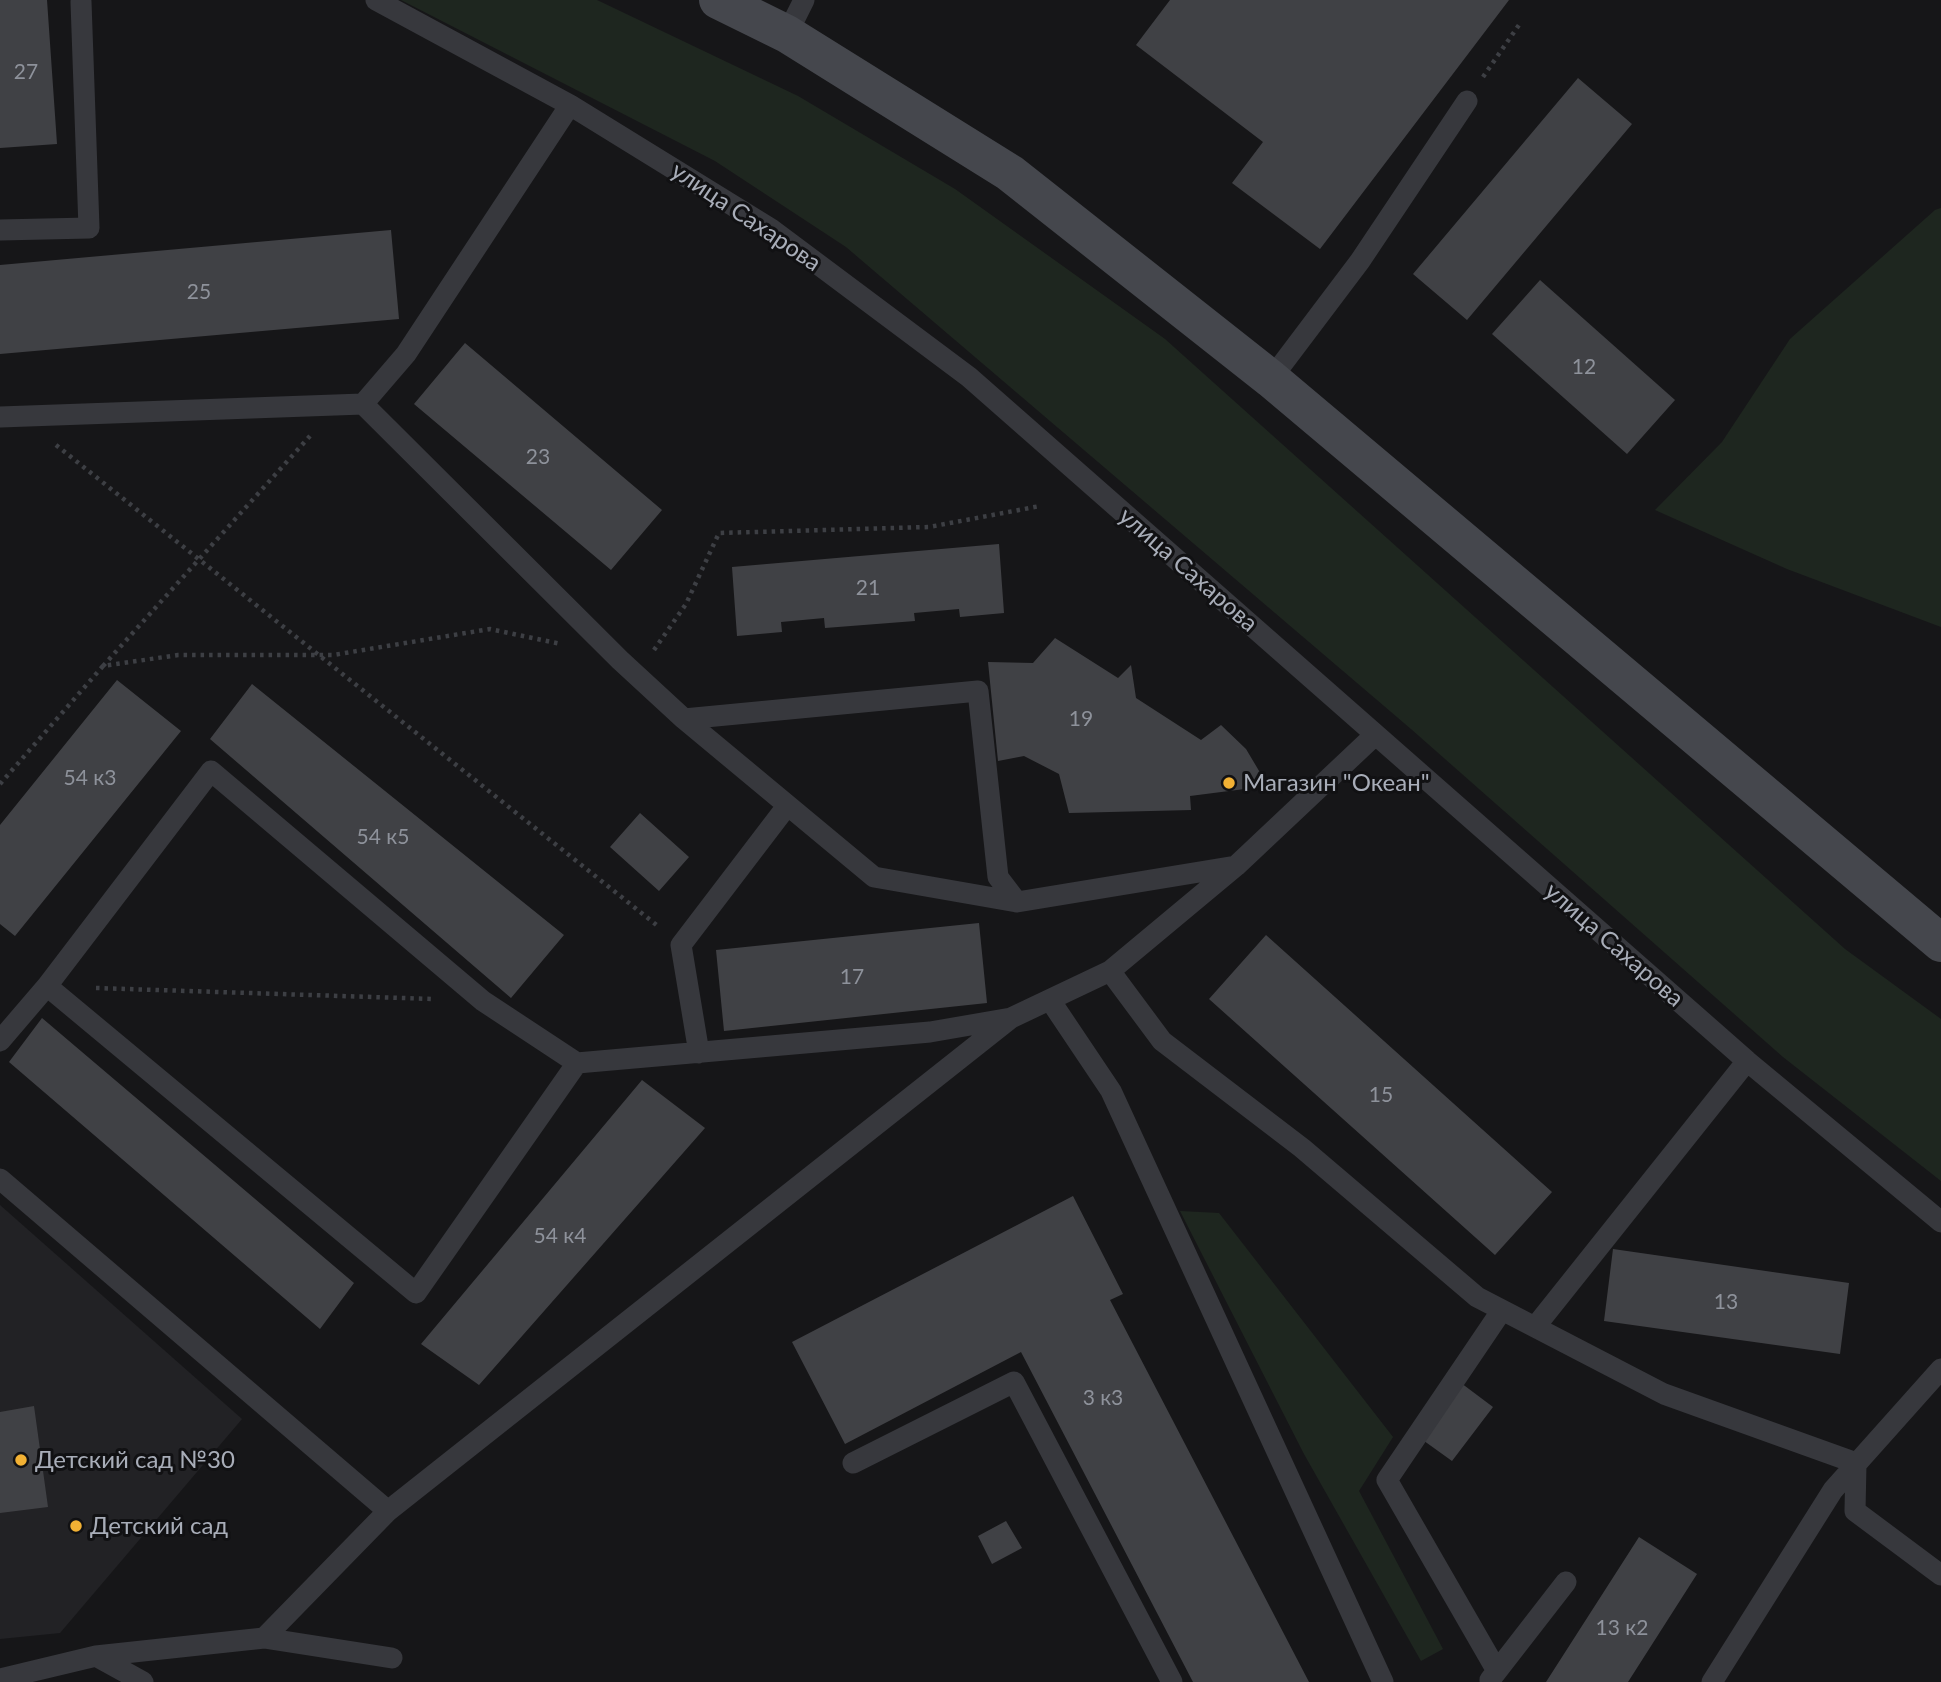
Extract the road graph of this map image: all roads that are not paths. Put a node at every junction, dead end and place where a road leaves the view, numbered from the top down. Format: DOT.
graph roads {
  1 [pos="376,0"];
  2 [pos="718,0"];
  3 [pos="804,0"];
  4 [pos="82,2"];
  5 [pos="787,34"];
  6 [pos="1467,101"];
  7 [pos="570,105"];
  8 [pos="0,230"];
  9 [pos="1271,379"];
  10 [pos="363,404"];
  11 [pos="10,417"];
  12 [pos="684,719"];
  13 [pos="1375,735"];
  14 [pos="787,806"];
  15 [pos="1236,866"];
  16 [pos="1017,902"];
  17 [pos="1941,943"];
  18 [pos="1110,971"];
  19 [pos="47,986"];
  20 [pos="1050,1000"];
  21 [pos="1011,1018"];
  22 [pos="0,1041"];
  23 [pos="699,1054"];
  24 [pos="1747,1061"];
  25 [pos="577,1063"];
  26 [pos="0,1179"];
  27 [pos="1941,1222"];
  28 [pos="1502,1310"];
  29 [pos="1535,1327"];
  30 [pos="1941,1369"];
  31 [pos="853,1463"];
  32 [pos="1856,1463"];
  33 [pos="388,1511"];
  34 [pos="1941,1575"];
  35 [pos="1566,1582"];
  36 [pos="264,1638"];
  37 [pos="96,1656"];
  38 [pos="392,1658"];
  39 [pos="1493,1676"];
  40 [pos="0,1679"];
  41 [pos="144,1682"];
  42 [pos="1172,1682"];
  43 [pos="1383,1682"];
  44 [pos="1712,1682"];
  1 -- 7 [label="lane, улица Сахарова"];
  2 -- 5 [label="street"];
  3 -- 5 [label="lane"];
  4 -- 8 [label="lane"];
  5 -- 9 [label="street"];
  6 -- 9 [label="lane"];
  7 -- 10 [label="lane"];
  7 -- 13 [label="lane, улица Сахарова"];
  9 -- 17 [label="street"];
  10 -- 11 [label="lane"];
  10 -- 12 [label="lane"];
  12 -- 14 [label="lane"];
  12 -- 16 [label="lane"];
  13 -- 15 [label="lane"];
  13 -- 24 [label="lane, улица Сахарова"];
  14 -- 16 [label="lane"];
  14 -- 23 [label="lane"];
  15 -- 16 [label="lane"];
  15 -- 18 [label="lane"];
  18 -- 20 [label="lane"];
  18 -- 28 [label="lane"];
  19 -- 22 [label="lane"];
  19 -- 25 [label="lane"];
  19 -- 25 [label="lane"];
  20 -- 21 [label="lane"];
  20 -- 43 [label="lane"];
  21 -- 23 [label="lane"];
  21 -- 33 [label="lane"];
  23 -- 25 [label="lane"];
  24 -- 27 [label="lane, улица Сахарова"];
  24 -- 29 [label="lane"];
  26 -- 33 [label="lane"];
  28 -- 29 [label="lane"];
  28 -- 39 [label="lane"];
  29 -- 32 [label="lane"];
  30 -- 32 [label="lane"];
  31 -- 42 [label="lane"];
  32 -- 34 [label="lane"];
  32 -- 44 [label="lane"];
  33 -- 36 [label="lane"];
  35 -- 39 [label="lane"];
  36 -- 37 [label="lane"];
  36 -- 38 [label="lane"];
  37 -- 40 [label="lane"];
  37 -- 41 [label="lane"];
}
